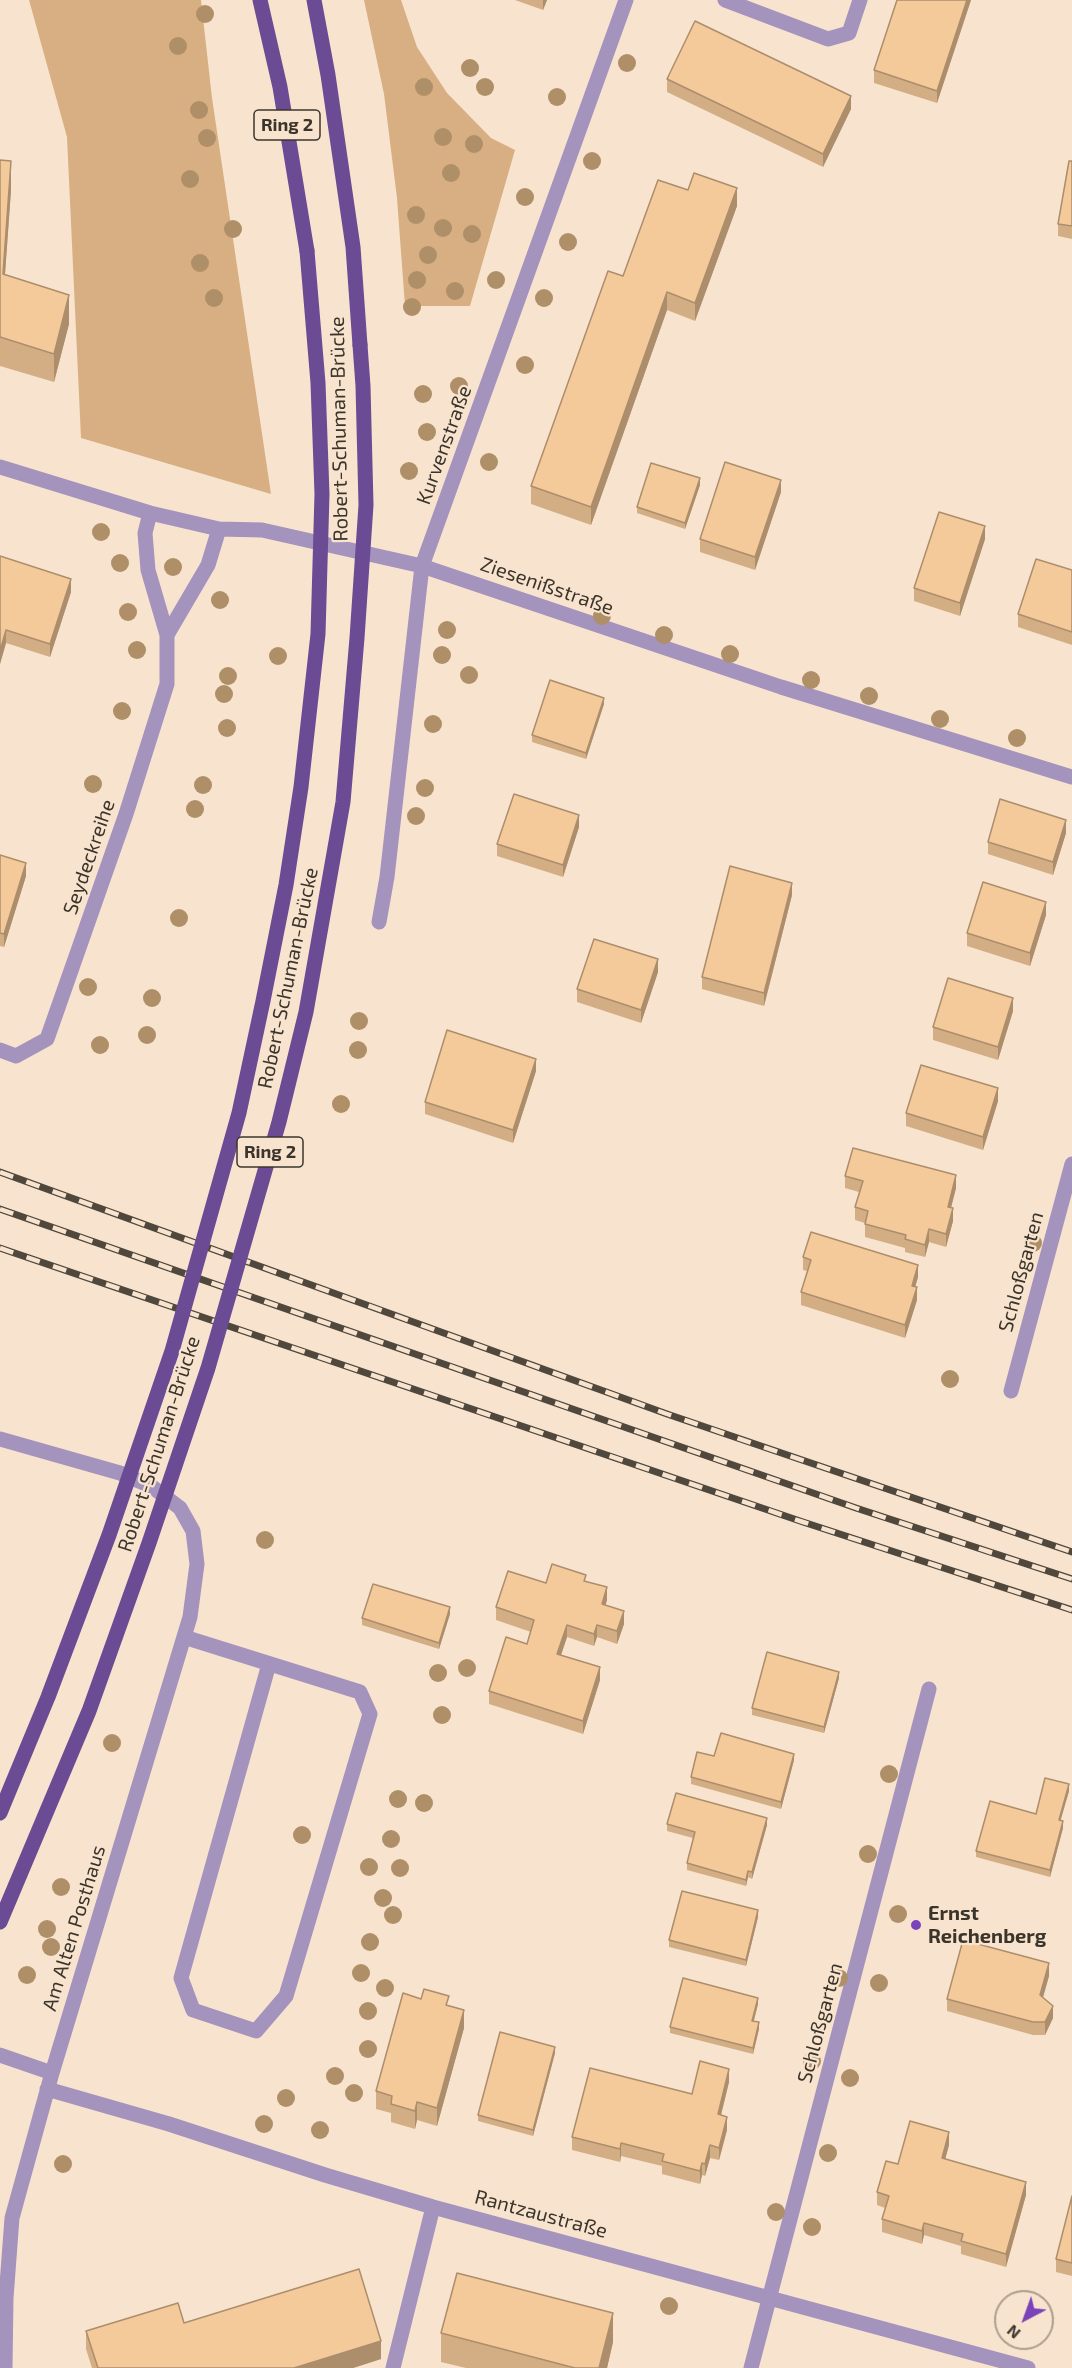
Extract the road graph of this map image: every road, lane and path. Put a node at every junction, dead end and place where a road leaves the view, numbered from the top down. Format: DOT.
graph roads {
  1 [pos="260,0"];
  2 [pos="314,0"];
  3 [pos="626,0"];
  4 [pos="725,0"];
  5 [pos="860,0"];
  6 [pos="0,467"];
  7 [pos="150,513"];
  8 [pos="219,529"];
  9 [pos="422,566"];
  10 [pos="167,635"];
  11 [pos="1072,777"];
  12 [pos="379,922"];
  13 [pos="0,1050"];
  14 [pos="1072,1164"];
  15 [pos="1011,1391"];
  16 [pos="0,1439"];
  17 [pos="184,1637"];
  18 [pos="269,1664"];
  19 [pos="929,1689"];
  20 [pos="0,1813"];
  21 [pos="0,1922"];
  22 [pos="0,2055"];
  23 [pos="52,2073"];
  24 [pos="47,2089"];
  25 [pos="433,2207"];
  26 [pos="770,2298"];
  27 [pos="5,2368"];
  28 [pos="393,2368"];
  29 [pos="751,2368"];
  30 [pos="1028,2368"];
  1 -- 20 [label="main road, Robert-Schuman-Brücke / Ring 2, bridge"];
  2 -- 21 [label="main road, Robert-Schuman-Brücke / Ring 2, bridge"];
  3 -- 9 [label="street, Kurvenstraße"];
  4 -- 5 [label="street"];
  6 -- 7 [label="street, Ziesenißstraße"];
  7 -- 8 [label="street, Ziesenißstraße"];
  7 -- 10 [label="street, Seydeckreihe"];
  8 -- 9 [label="street, Ziesenißstraße"];
  8 -- 10 [label="street"];
  9 -- 11 [label="street, Ziesenißstraße"];
  9 -- 12 [label="street, Kurvenstraße"];
  10 -- 13 [label="street, Seydeckreihe"];
  14 -- 15 [label="street, Schloßgarten"];
  16 -- 17 [label="street, Am Alten Posthaus"];
  17 -- 18 [label="street"];
  17 -- 23 [label="street, Am Alten Posthaus"];
  18 -- 18 [label="street"];
  19 -- 26 [label="street, Schloßgarten"];
  22 -- 23 [label="street"];
  23 -- 24 [label="street, Am Alten Posthaus"];
  24 -- 25 [label="street, Rantzaustraße"];
  24 -- 27 [label="street, Am Alten Posthaus"];
  25 -- 26 [label="street, Rantzaustraße"];
  25 -- 28 [label="street"];
  26 -- 29 [label="street, Schloßgarten"];
  26 -- 30 [label="street, Rantzaustraße"];
}
